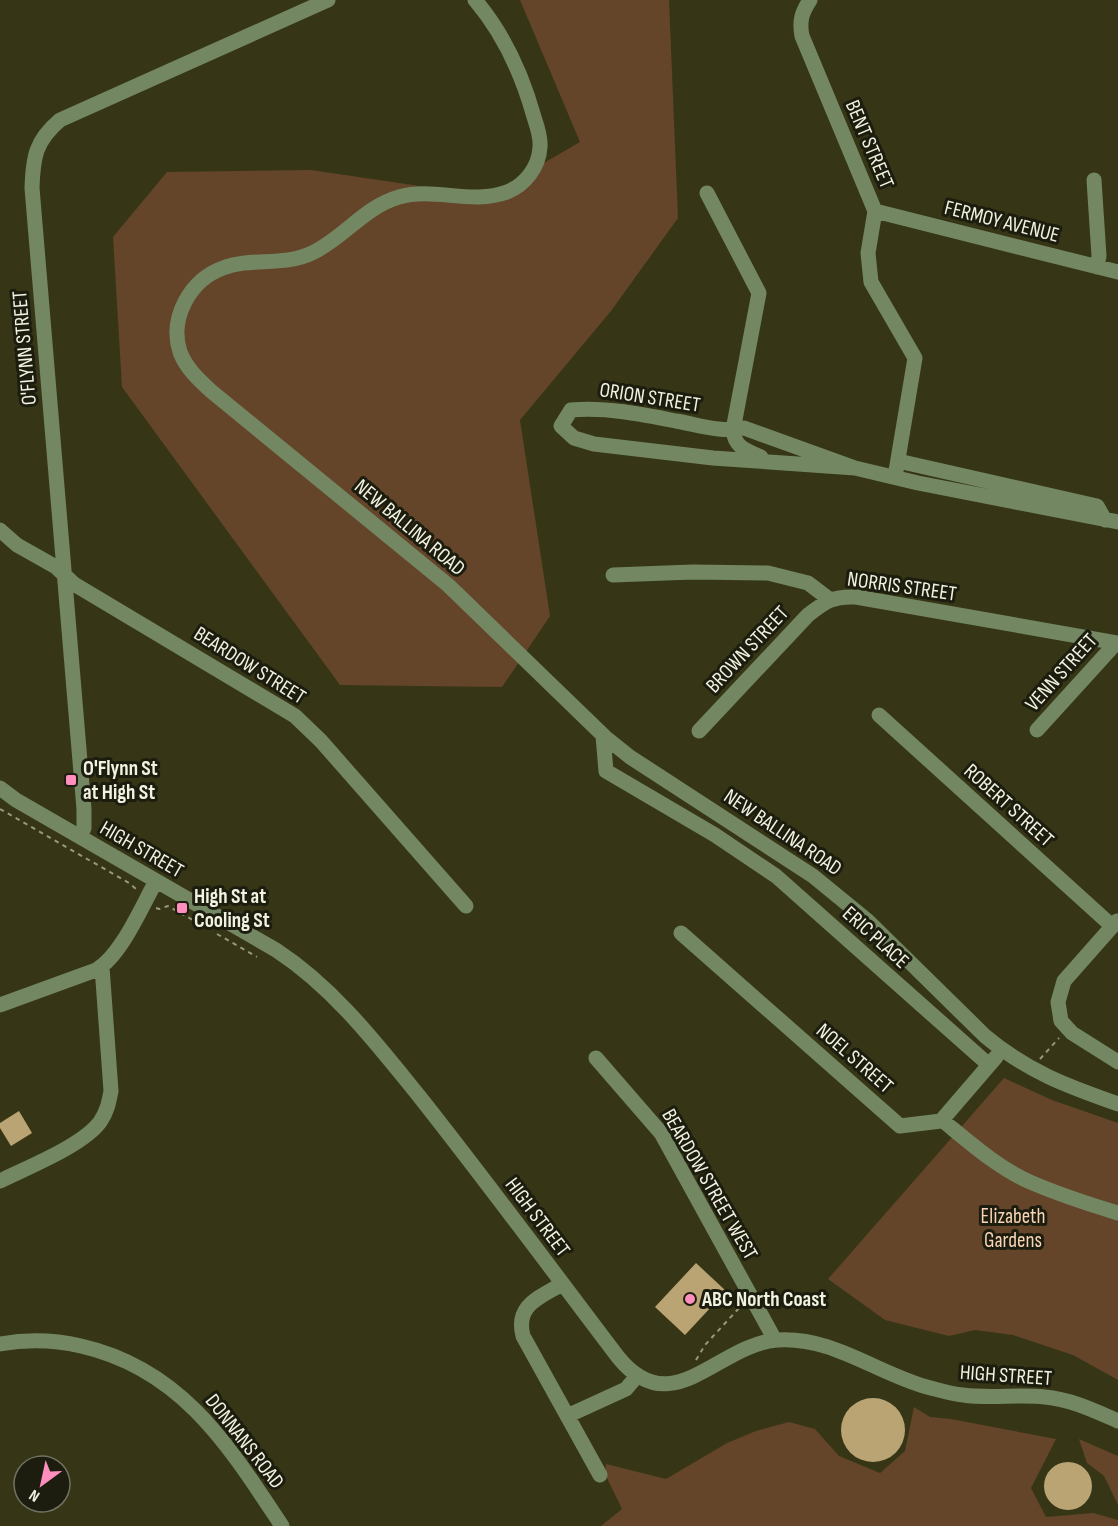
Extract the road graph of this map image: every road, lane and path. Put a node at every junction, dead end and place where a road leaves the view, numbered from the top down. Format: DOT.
graph roads {
  1 [pos="328,0"];
  2 [pos="476,0"];
  3 [pos="810,0"];
  4 [pos="1094,180"];
  5 [pos="707,193"];
  6 [pos="876,211"];
  7 [pos="1097,267"];
  8 [pos="1118,272"];
  9 [pos="733,430"];
  10 [pos="768,460"];
  11 [pos="898,461"];
  12 [pos="855,468"];
  13 [pos="896,477"];
  14 [pos="1111,521"];
  15 [pos="0,530"];
  16 [pos="64,574"];
  17 [pos="613,575"];
  18 [pos="830,599"];
  19 [pos="1117,643"];
  20 [pos="879,716"];
  21 [pos="1037,730"];
  22 [pos="699,731"];
  23 [pos="603,736"];
  24 [pos="0,788"];
  25 [pos="0,809"];
  26 [pos="80,837"];
  27 [pos="156,881"];
  28 [pos="135,895"];
  29 [pos="151,905"];
  30 [pos="466,906"];
  31 [pos="1115,923"];
  32 [pos="205,927"];
  33 [pos="214,932"];
  34 [pos="681,933"];
  35 [pos="261,959"];
  36 [pos="102,967"];
  37 [pos="0,1005"];
  38 [pos="1065,1032"];
  39 [pos="1001,1050"];
  40 [pos="1042,1057"];
  41 [pos="596,1059"];
  42 [pos="1118,1062"];
  43 [pos="989,1065"];
  44 [pos="1118,1104"];
  45 [pos="942,1120"];
  46 [pos="0,1181"];
  47 [pos="1118,1213"];
  48 [pos="562,1284"];
  49 [pos="759,1310"];
  50 [pos="775,1340"];
  51 [pos="0,1344"];
  52 [pos="692,1364"];
  53 [pos="637,1376"];
  54 [pos="567,1416"];
  55 [pos="1118,1421"];
  56 [pos="600,1475"];
  57 [pos="282,1526"];
  1 -- 16 [label="street, O'FLYNN STREET"];
  2 -- 23 [label="street, NEW BALLINA ROAD"];
  3 -- 6 [label="street, BENT STREET"];
  4 -- 7 [label="street"];
  5 -- 9 [label="street"];
  6 -- 7 [label="street, FERMOY AVENUE"];
  6 -- 11 [label="street, BENT STREET"];
  7 -- 8 [label="street, FERMOY AVENUE"];
  9 -- 10 [label="street"];
  9 -- 10 [label="street, ORION STREET"];
  9 -- 12 [label="street, ORION STREET"];
  10 -- 12 [label="street, ORION STREET"];
  11 -- 13 [label="street, BENT STREET"];
  11 -- 14 [label="street"];
  12 -- 13 [label="street, ORION STREET"];
  13 -- 14 [label="street, ORION STREET"];
  15 -- 16 [label="street, BEARDOW STREET"];
  16 -- 26 [label="street, O'FLYNN STREET"];
  16 -- 30 [label="street, BEARDOW STREET"];
  17 -- 18 [label="street, NORRIS STREET"];
  18 -- 19 [label="street, NORRIS STREET"];
  18 -- 22 [label="street, BROWN STREET"];
  19 -- 21 [label="street, VENN STREET"];
  20 -- 31 [label="street, ROBERT STREET"];
  23 -- 39 [label="street, NEW BALLINA ROAD"];
  23 -- 43 [label="street, ERIC PLACE"];
  24 -- 26 [label="street, HIGH STREET"];
  25 -- 28 [label="path"];
  26 -- 27 [label="street, HIGH STREET"];
  27 -- 36 [label="street"];
  27 -- 48 [label="street, HIGH STREET"];
  29 -- 32 [label="path"];
  31 -- 42 [label="street"];
  33 -- 35 [label="path"];
  34 -- 45 [label="street, NOEL STREET"];
  36 -- 37 [label="street"];
  36 -- 46 [label="street"];
  38 -- 40 [label="path"];
  39 -- 43 [label="street"];
  39 -- 44 [label="street, NEW BALLINA ROAD"];
  41 -- 49 [label="street, BEARDOW STREET WEST"];
  43 -- 45 [label="street"];
  45 -- 47 [label="street"];
  48 -- 53 [label="street, HIGH STREET"];
  48 -- 54 [label="street"];
  49 -- 50 [label="street, BEARDOW STREET WEST"];
  49 -- 52 [label="path"];
  50 -- 53 [label="street, HIGH STREET"];
  50 -- 55 [label="street, HIGH STREET"];
  51 -- 57 [label="street, DONNANS ROAD"];
  53 -- 54 [label="street"];
  54 -- 56 [label="street"];
}
